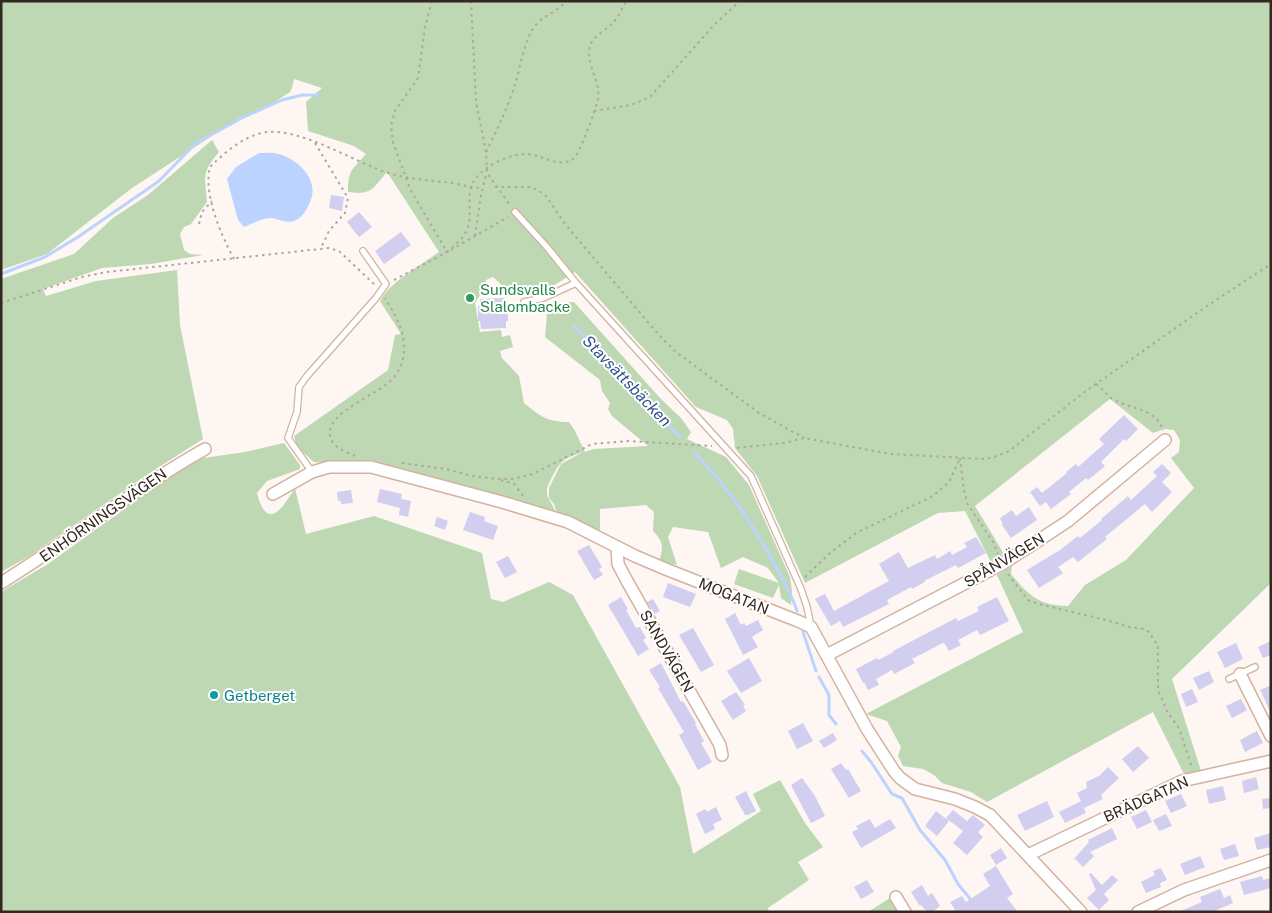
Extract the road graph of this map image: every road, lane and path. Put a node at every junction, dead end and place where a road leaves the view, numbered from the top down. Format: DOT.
graph roads {
  1 [pos="432,1"];
  2 [pos="470,1"];
  3 [pos="566,1"];
  4 [pos="626,1"];
  5 [pos="740,1"];
  6 [pos="594,112"];
  7 [pos="315,142"];
  8 [pos="486,152"];
  9 [pos="487,169"];
  10 [pos="487,173"];
  11 [pos="406,178"];
  12 [pos="495,187"];
  13 [pos="472,188"];
  14 [pos="483,188"];
  15 [pos="212,201"];
  16 [pos="515,212"];
  17 [pos="199,224"];
  18 [pos="475,236"];
  19 [pos="321,248"];
  20 [pos="362,251"];
  21 [pos="447,252"];
  22 [pos="234,259"];
  23 [pos="1271,264"];
  24 [pos="576,283"];
  25 [pos="386,284"];
  26 [pos="381,292"];
  27 [pos="524,302"];
  28 [pos="1,303"];
  29 [pos="1096,384"];
  30 [pos="804,438"];
  31 [pos="1165,440"];
  32 [pos="724,447"];
  33 [pos="205,449"];
  34 [pos="360,457"];
  35 [pos="960,458"];
  36 [pos="399,463"];
  37 [pos="312,472"];
  38 [pos="499,479"];
  39 [pos="273,494"];
  40 [pos="524,510"];
  41 [pos="617,547"];
  42 [pos="1002,564"];
  43 [pos="1,583"];
  44 [pos="798,584"];
  45 [pos="811,627"];
  46 [pos="827,656"];
  47 [pos="1255,667"];
  48 [pos="1235,676"];
  49 [pos="1271,736"];
  50 [pos="722,754"];
  51 [pos="1271,762"];
  52 [pos="1195,777"];
  53 [pos="1028,855"];
  54 [pos="1271,860"];
  55 [pos="896,896"];
  56 [pos="905,912"];
  57 [pos="1081,912"];
  58 [pos="1138,912"];
  1 -- 11 [label="path"];
  2 -- 8 [label="path"];
  3 -- 8 [label="path"];
  4 -- 6 [label="path"];
  5 -- 6 [label="path"];
  6 -- 9 [label="path"];
  7 -- 11 [label="path"];
  7 -- 15 [label="path"];
  7 -- 19 [label="path"];
  8 -- 9 [label="path"];
  9 -- 10 [label="path"];
  9 -- 13 [label="path"];
  10 -- 12 [label="path"];
  10 -- 14 [label="path"];
  11 -- 13 [label="path"];
  11 -- 21 [label="path"];
  12 -- 16 [label="path"];
  12 -- 30 [label="path"];
  13 -- 14 [label="path"];
  13 -- 21 [label="path"];
  14 -- 18 [label="path"];
  15 -- 17 [label="path"];
  15 -- 22 [label="path"];
  16 -- 18 [label="path"];
  16 -- 24 [label="lane"];
  18 -- 21 [label="path"];
  19 -- 22 [label="path"];
  19 -- 26 [label="path"];
  20 -- 25 [label="lane"];
  21 -- 25 [label="path"];
  22 -- 28 [label="path"];
  23 -- 29 [label="path"];
  24 -- 27 [label="lane"];
  24 -- 32 [label="lane"];
  25 -- 26 [label="lane"];
  26 -- 34 [label="path"];
  26 -- 37 [label="lane"];
  29 -- 31 [label="path"];
  29 -- 35 [label="path"];
  30 -- 32 [label="path"];
  30 -- 35 [label="path"];
  31 -- 42 [label="street, SPÅNVÄGEN"];
  32 -- 38 [label="path"];
  32 -- 44 [label="lane"];
  33 -- 43 [label="street, ENHÖRNINGSVÄGEN"];
  35 -- 42 [label="path"];
  35 -- 44 [label="path"];
  36 -- 38 [label="path"];
  37 -- 39 [label="street, MOGATAN"];
  37 -- 40 [label="street, MOGATAN"];
  38 -- 40 [label="path"];
  40 -- 41 [label="street, MOGATAN"];
  41 -- 45 [label="street, MOGATAN"];
  41 -- 50 [label="street, SANDVÄGEN"];
  42 -- 46 [label="street, SPÅNVÄGEN"];
  42 -- 52 [label="path"];
  44 -- 45 [label="lane"];
  45 -- 46 [label="street"];
  46 -- 53 [label="street"];
  47 -- 48 [label="lane"];
  48 -- 49 [label="street"];
  51 -- 52 [label="street, BRÄDGATAN"];
  52 -- 53 [label="street, BRÄDGATAN"];
  53 -- 57 [label="street"];
  54 -- 58 [label="street"];
  55 -- 56 [label="street"];
}
